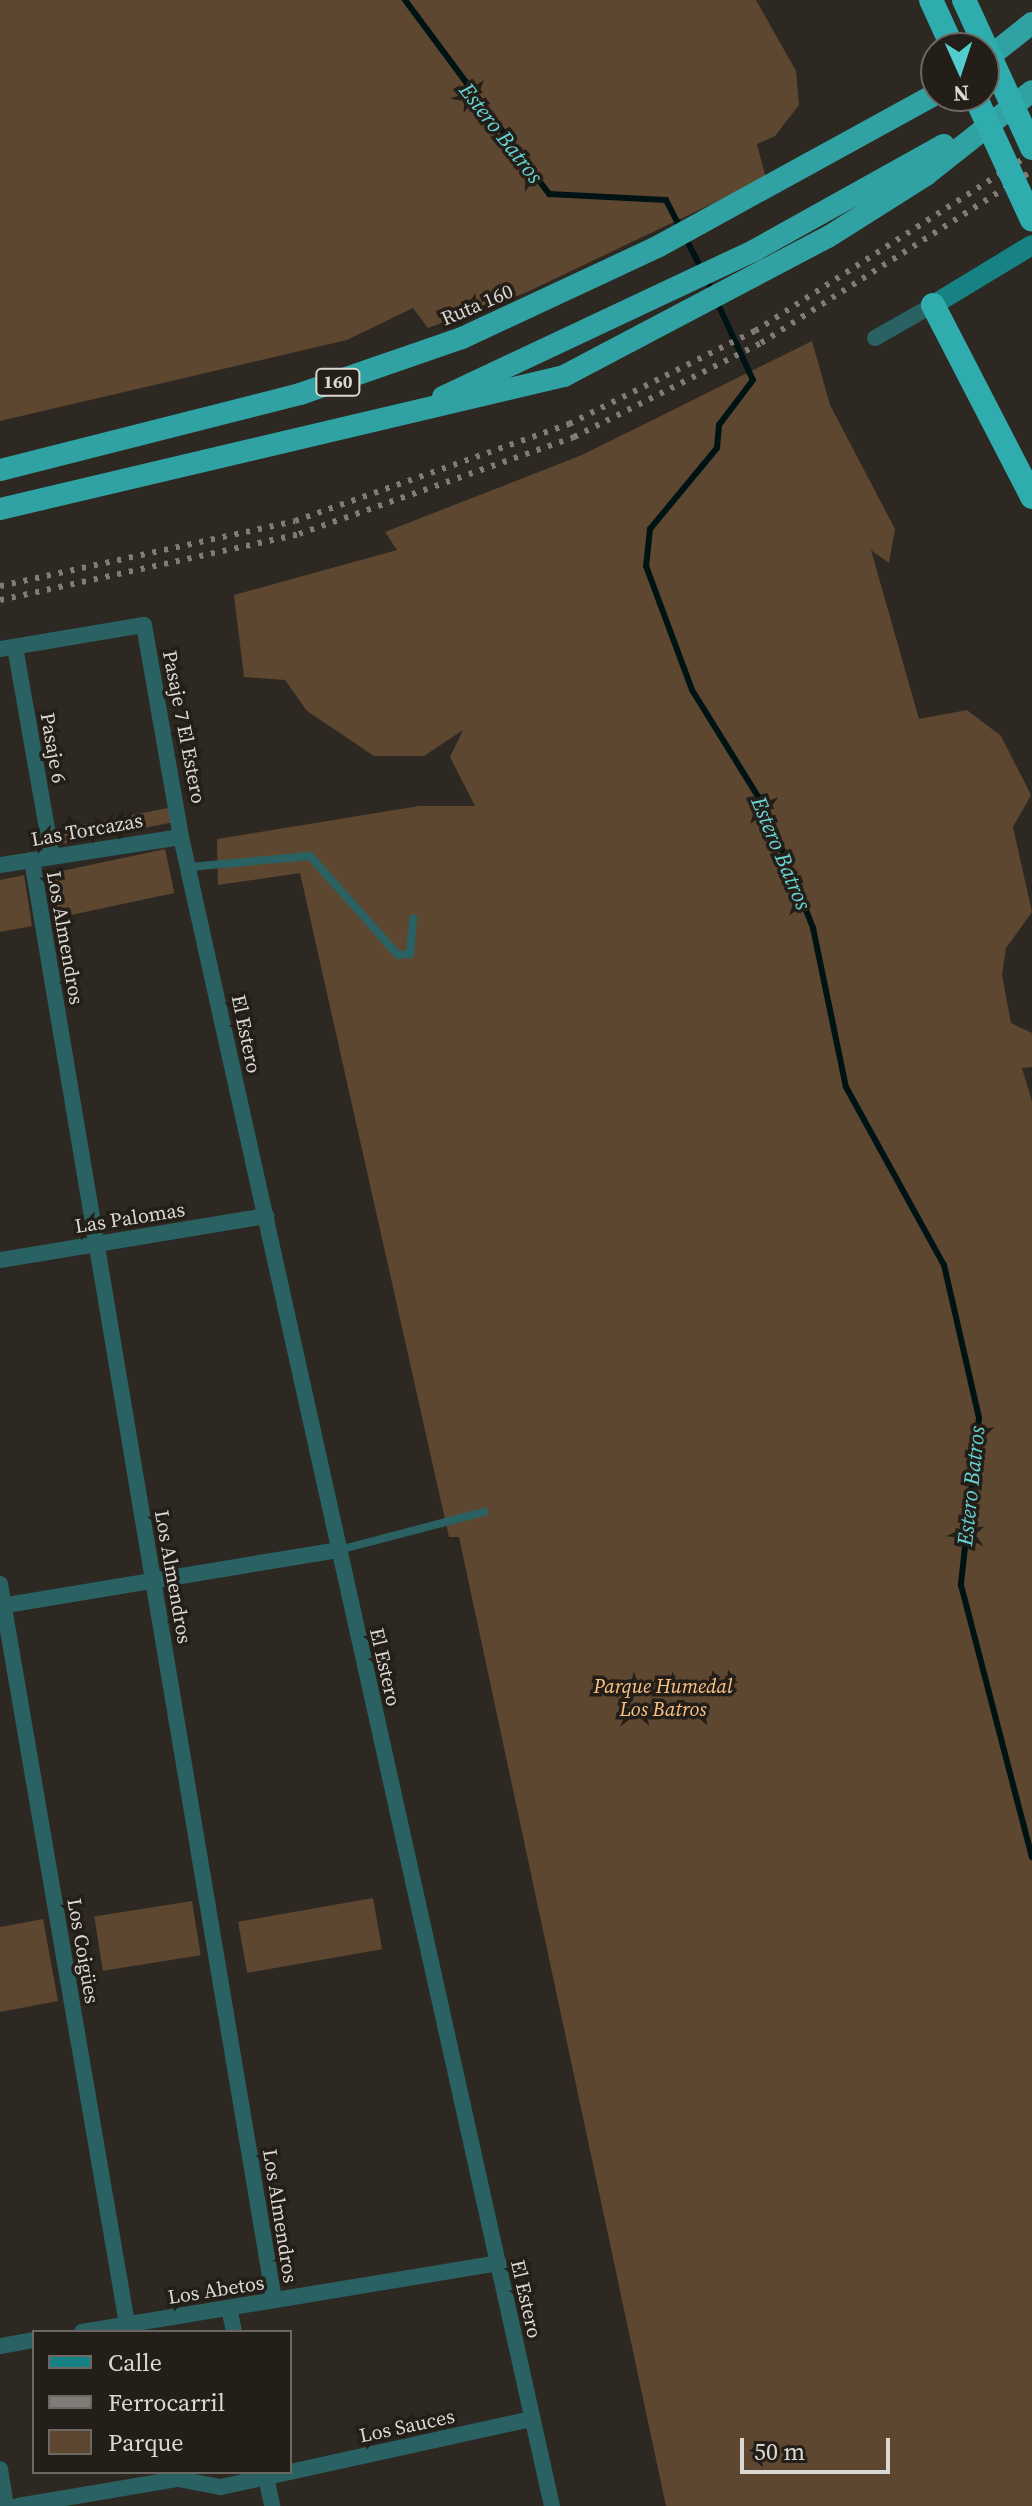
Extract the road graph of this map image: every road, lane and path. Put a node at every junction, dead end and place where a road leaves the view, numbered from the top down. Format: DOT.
graph roads {
  1 [pos="931,0"];
  2 [pos="964,0"];
  3 [pos="1032,23"];
  4 [pos="946,32"];
  5 [pos="1000,48"];
  6 [pos="1032,88"];
  7 [pos="920,103"];
  8 [pos="982,112"];
  9 [pos="1032,148"];
  10 [pos="1032,220"];
  11 [pos="1032,245"];
  12 [pos="933,305"];
  13 [pos="875,338"];
  14 [pos="316,437"];
  15 [pos="0,470"];
  16 [pos="1032,497"];
  17 [pos="0,509"];
  18 [pos="7,648"];
  19 [pos="181,837"];
  20 [pos="52,856"];
  21 [pos="32,860"];
  22 [pos="0,865"];
  23 [pos="189,867"];
  24 [pos="413,918"];
  25 [pos="266,1216"];
  26 [pos="97,1244"];
  27 [pos="0,1260"];
  28 [pos="484,1512"];
  29 [pos="339,1550"];
  30 [pos="154,1580"];
  31 [pos="0,1584"];
  32 [pos="2,1605"];
  33 [pos="498,2263"];
  34 [pos="274,2300"];
  35 [pos="229,2308"];
  36 [pos="127,2324"];
  37 [pos="93,2330"];
  38 [pos="234,2330"];
  39 [pos="32,2340"];
  40 [pos="0,2346"];
  41 [pos="532,2419"];
  42 [pos="0,2469"];
  43 [pos="292,2471"];
  44 [pos="265,2474"];
  45 [pos="6,2506"];
  46 [pos="18,2506"];
  47 [pos="272,2506"];
  48 [pos="552,2506"];
  1 -- 4 [label="highway"];
  2 -- 9 [label="highway, bridge"];
  3 -- 5 [label="highway"];
  6 -- 14 [label="highway, 160"];
  6 -- 14 [label="highway, 160"];
  7 -- 15 [label="highway, Ruta 160 / 160"];
  8 -- 10 [label="highway, bridge"];
  11 -- 12 [label="main road"];
  12 -- 13 [label="street"];
  12 -- 16 [label="highway"];
  14 -- 17 [label="highway, 160"];
  18 -- 19 [label="street, Pasaje 7 El Estero"];
  18 -- 20 [label="street, Pasaje 6"];
  19 -- 20 [label="street, Las Torcazas"];
  19 -- 23 [label="street, El Estero"];
  20 -- 21 [label="street, Las Torcazas"];
  21 -- 22 [label="street, Las Torcazas"];
  21 -- 26 [label="street, Los Almendros"];
  23 -- 24 [label="lane"];
  23 -- 25 [label="street, El Estero"];
  25 -- 26 [label="street, Las Palomas"];
  25 -- 29 [label="street, El Estero"];
  26 -- 27 [label="street, Las Palomas"];
  26 -- 30 [label="street, Los Almendros"];
  28 -- 29 [label="lane"];
  29 -- 30 [label="street"];
  29 -- 33 [label="street, El Estero"];
  30 -- 32 [label="street"];
  30 -- 34 [label="street, Los Almendros"];
  31 -- 32 [label="street, Los Coigües"];
  32 -- 36 [label="street, Los Coigües"];
  33 -- 34 [label="street, Los Abetos"];
  33 -- 41 [label="street, El Estero"];
  34 -- 35 [label="street, Los Abetos"];
  35 -- 36 [label="street, Los Abetos"];
  35 -- 38 [label="street"];
  36 -- 37 [label="street, Los Abetos"];
  39 -- 40 [label="street"];
  41 -- 43 [label="street, Los Sauces"];
  41 -- 48 [label="street, El Estero"];
  42 -- 45 [label="street"];
  44 -- 46 [label="street, Los Sauces"];
  44 -- 47 [label="street"];
}
